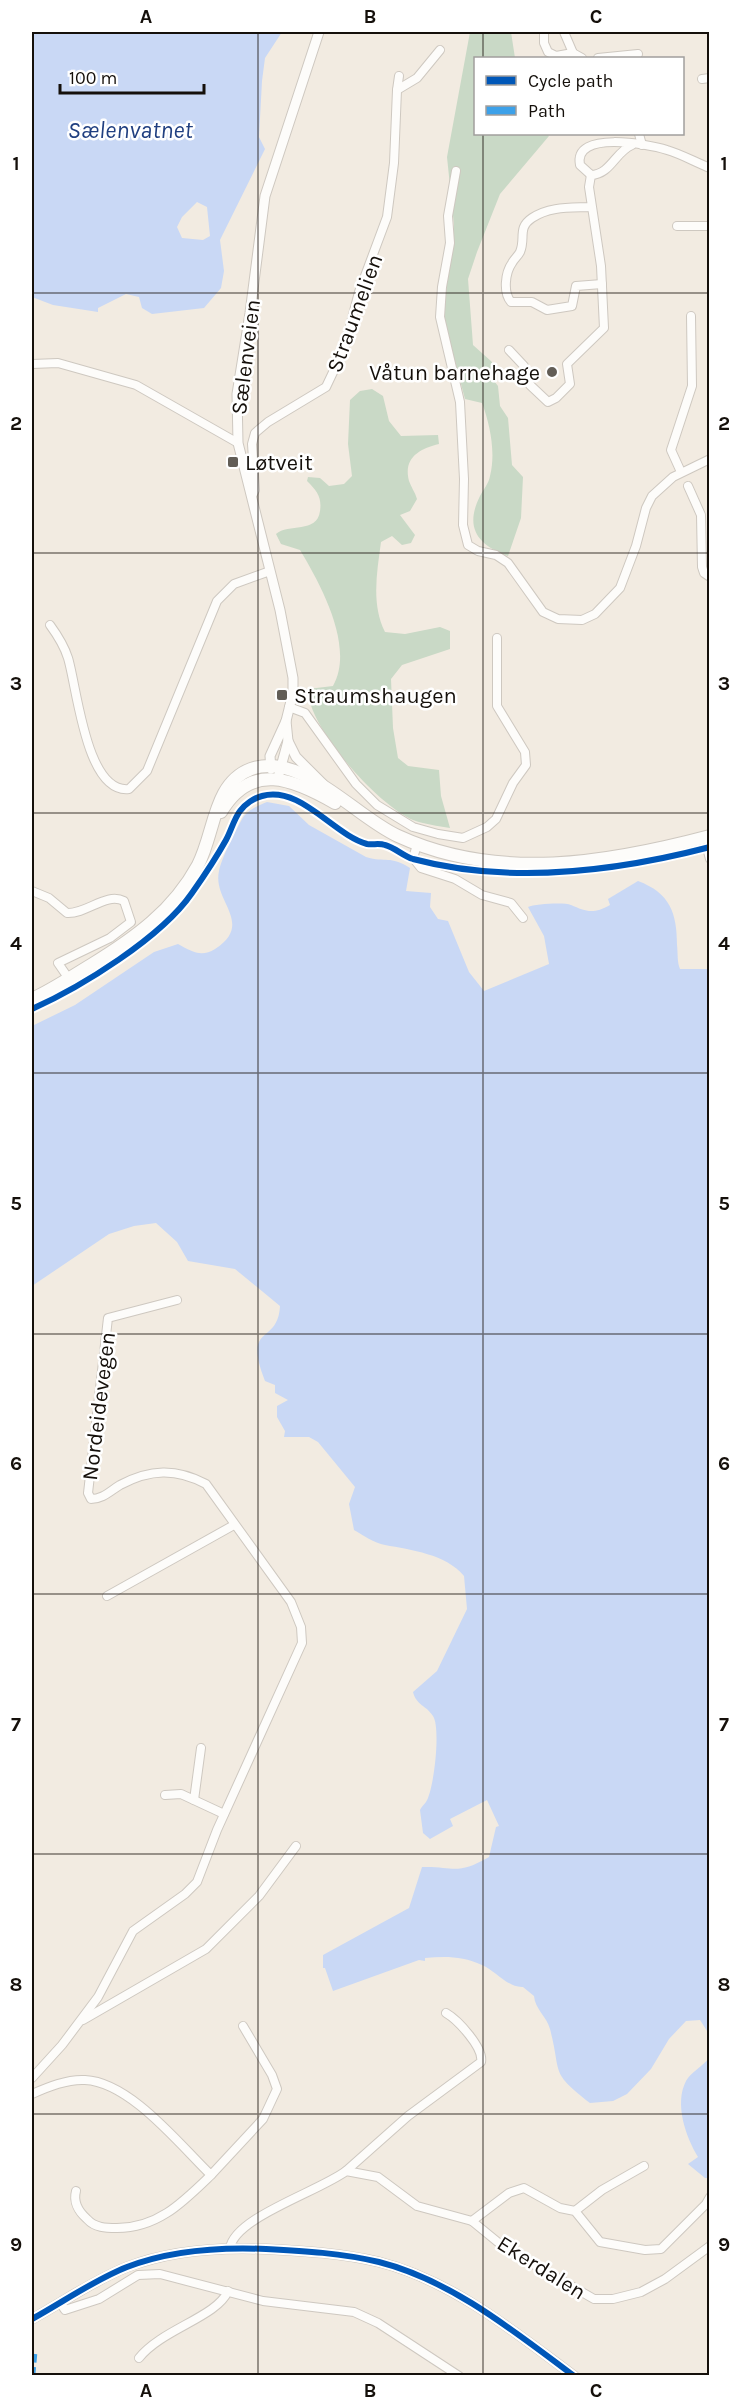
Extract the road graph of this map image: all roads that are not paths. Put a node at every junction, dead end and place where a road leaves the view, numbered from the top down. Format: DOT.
graph roads {
  1 [pos="319,32"];
  2 [pos="544,32"];
  3 [pos="564,32"];
  4 [pos="440,50"];
  5 [pos="573,53"];
  6 [pos="638,54"];
  7 [pos="580,57"];
  8 [pos="608,57"];
  9 [pos="399,76"];
  10 [pos="397,90"];
  11 [pos="639,135"];
  12 [pos="632,145"];
  13 [pos="642,146"];
  14 [pos="710,168"];
  15 [pos="456,171"];
  16 [pos="591,175"];
  17 [pos="591,207"];
  18 [pos="710,225"];
  19 [pos="677,226"];
  20 [pos="602,284"];
  21 [pos="691,316"];
  22 [pos="509,350"];
  23 [pos="32,364"];
  24 [pos="238,443"];
  25 [pos="710,459"];
  26 [pos="681,472"];
  27 [pos="688,486"];
  28 [pos="252,496"];
  29 [pos="270,571"];
  30 [pos="710,577"];
  31 [pos="50,626"];
  32 [pos="496,638"];
  33 [pos="289,707"];
  34 [pos="286,720"];
  35 [pos="288,741"];
  36 [pos="269,766"];
  37 [pos="280,773"];
  38 [pos="326,788"];
  39 [pos="363,817"];
  40 [pos="216,820"];
  41 [pos="710,836"];
  42 [pos="417,845"];
  43 [pos="710,847"];
  44 [pos="710,859"];
  45 [pos="32,891"];
  46 [pos="523,918"];
  47 [pos="69,979"];
  48 [pos="32,999"];
  49 [pos="177,1300"];
  50 [pos="234,1525"];
  51 [pos="107,1596"];
  52 [pos="201,1748"];
  53 [pos="165,1795"];
  54 [pos="194,1800"];
  55 [pos="224,1814"];
  56 [pos="296,1846"];
  57 [pos="446,2013"];
  58 [pos="80,2022"];
  59 [pos="243,2026"];
  60 [pos="32,2078"];
  61 [pos="32,2094"];
  62 [pos="644,2166"];
  63 [pos="346,2171"];
  64 [pos="210,2175"];
  65 [pos="76,2191"];
  66 [pos="710,2197"];
  67 [pos="575,2211"];
  68 [pos="472,2221"];
  69 [pos="710,2246"];
  70 [pos="230,2248"];
  71 [pos="228,2291"];
  72 [pos="61,2304"];
  73 [pos="32,2319"];
  74 [pos="139,2358"];
  75 [pos="459,2376"];
  76 [pos="574,2376"];
  1 -- 24 [label="street, Sælenveien"];
  2 -- 5 [label="street"];
  3 -- 5 [label="street"];
  4 -- 10 [label="street"];
  5 -- 7 [label="street"];
  6 -- 8 [label="street"];
  9 -- 10 [label="street, Straumelien"];
  10 -- 28 [label="street, Straumelien"];
  11 -- 13 [label="street"];
  12 -- 13 [label="street"];
  12 -- 16 [label="street"];
  12 -- 16 [label="street"];
  13 -- 14 [label="street"];
  15 -- 26 [label="street"];
  16 -- 17 [label="street"];
  17 -- 20 [label="street"];
  17 -- 20 [label="street"];
  18 -- 19 [label="street"];
  20 -- 22 [label="street"];
  21 -- 26 [label="street"];
  23 -- 24 [label="street"];
  24 -- 28 [label="street, Sælenveien"];
  25 -- 26 [label="street"];
  27 -- 30 [label="street"];
  28 -- 29 [label="street, Sælenveien"];
  29 -- 31 [label="street"];
  29 -- 33 [label="street, Sælenveien"];
  32 -- 33 [label="street"];
  33 -- 34 [label="street, Sælenveien"];
  34 -- 35 [label="street, Sælenveien"];
  34 -- 36 [label="street, Sælenveien"];
  35 -- 37 [label="street, Sælenveien"];
  35 -- 38 [label="street"];
  36 -- 37 [label="main road"];
  36 -- 40 [label="main road"];
  37 -- 38 [label="main road"];
  37 -- 39 [label="main road"];
  37 -- 40 [label="main road"];
  38 -- 39 [label="main road"];
  39 -- 42 [label="main road"];
  40 -- 47 [label="main road"];
  41 -- 42 [label="main road"];
  42 -- 46 [label="street"];
  43 -- 44 [label="street"];
  45 -- 47 [label="street"];
  47 -- 48 [label="main road"];
  49 -- 50 [label="street, Nordeidevegen"];
  50 -- 51 [label="street"];
  50 -- 55 [label="street, Nordeidevegen"];
  52 -- 54 [label="street"];
  53 -- 54 [label="street"];
  54 -- 55 [label="street"];
  55 -- 58 [label="street, Nordeidevegen"];
  56 -- 58 [label="street, Nordeidevegen"];
  57 -- 63 [label="street"];
  58 -- 60 [label="street, Nordeidevegen"];
  59 -- 64 [label="street"];
  61 -- 64 [label="street"];
  62 -- 67 [label="street"];
  63 -- 68 [label="street, Ekerdalen"];
  63 -- 70 [label="street"];
  64 -- 65 [label="street"];
  66 -- 67 [label="street"];
  67 -- 68 [label="street, Ekerdalen"];
  68 -- 69 [label="street, Ekerdalen"];
  70 -- 72 [label="street"];
  70 -- 76 [label="street"];
  71 -- 72 [label="street"];
  71 -- 74 [label="street"];
  71 -- 75 [label="street"];
  72 -- 73 [label="street"];
}
